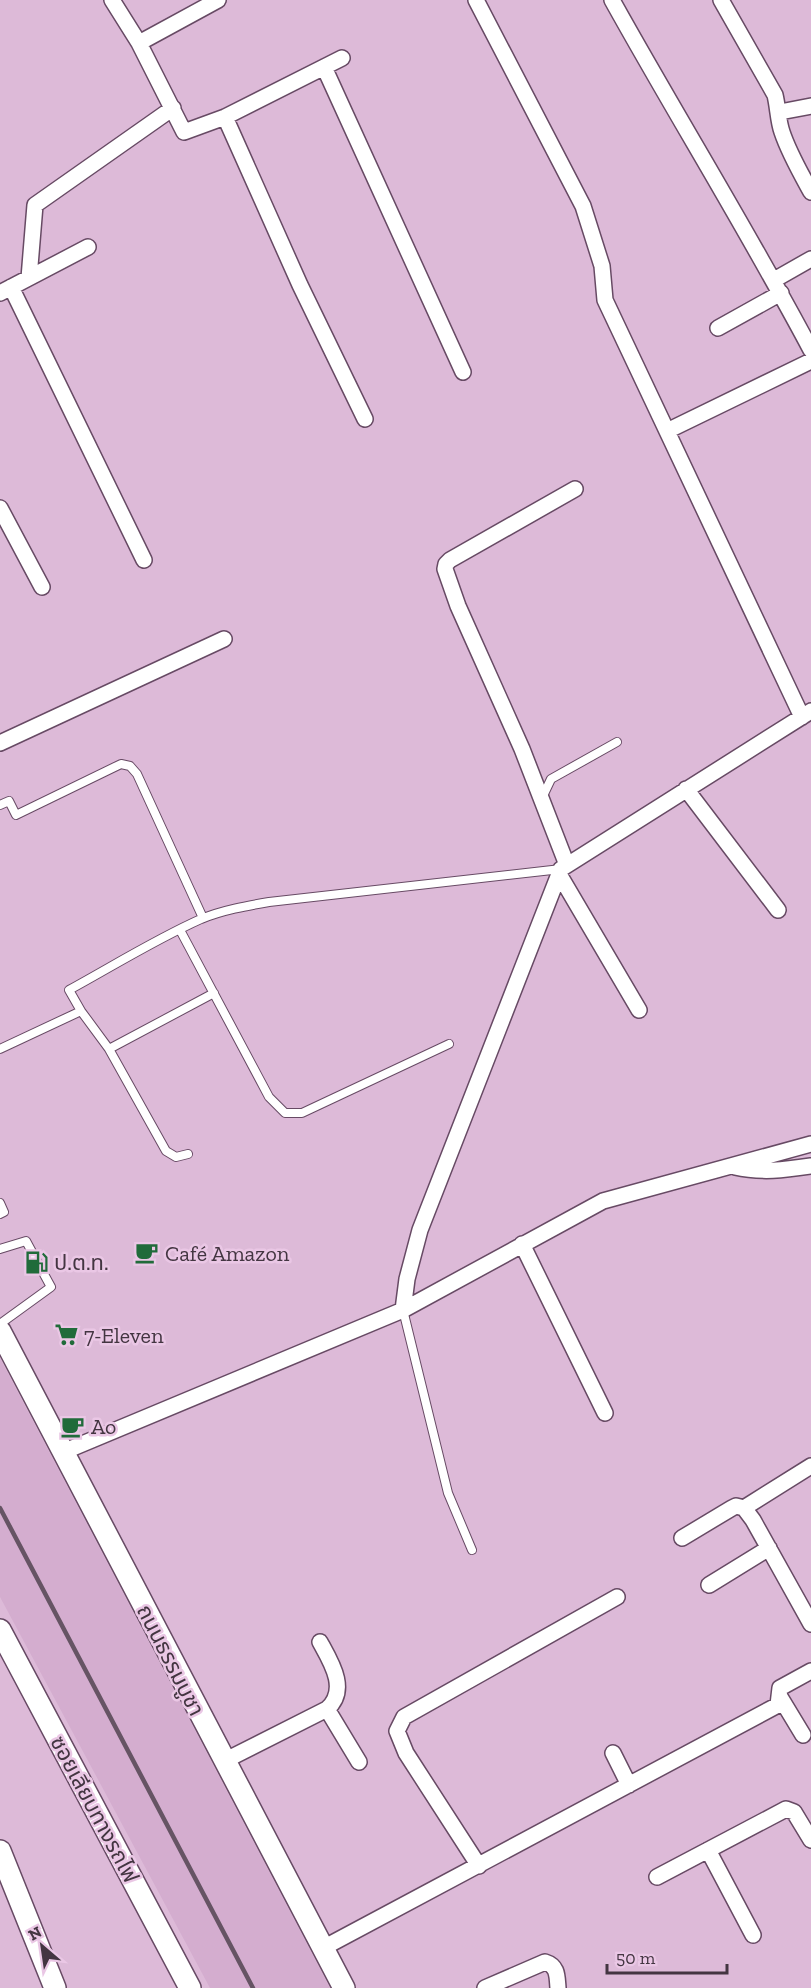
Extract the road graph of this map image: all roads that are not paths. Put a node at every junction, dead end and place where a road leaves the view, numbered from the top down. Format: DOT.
graph roads {
  1 [pos="112,0"];
  2 [pos="218,0"];
  3 [pos="476,0"];
  4 [pos="612,0"];
  5 [pos="722,0"];
  6 [pos="139,43"];
  7 [pos="342,58"];
  8 [pos="324,67"];
  9 [pos="811,106"];
  10 [pos="173,108"];
  11 [pos="780,112"];
  12 [pos="225,117"];
  13 [pos="811,192"];
  14 [pos="88,247"];
  15 [pos="811,259"];
  16 [pos="29,278"];
  17 [pos="778,286"];
  18 [pos="5,290"];
  19 [pos="718,328"];
  20 [pos="811,350"];
  21 [pos="811,361"];
  22 [pos="463,372"];
  23 [pos="365,418"];
  24 [pos="667,431"];
  25 [pos="575,489"];
  26 [pos="0,508"];
  27 [pos="144,560"];
  28 [pos="42,587"];
  29 [pos="224,639"];
  30 [pos="806,714"];
  31 [pos="617,742"];
  32 [pos="0,743"];
  33 [pos="686,789"];
  34 [pos="542,800"];
  35 [pos="0,805"];
  36 [pos="562,869"];
  37 [pos="777,910"];
  38 [pos="203,918"];
  39 [pos="180,930"];
  40 [pos="214,993"];
  41 [pos="639,1010"];
  42 [pos="81,1011"];
  43 [pos="449,1044"];
  44 [pos="0,1049"];
  45 [pos="109,1049"];
  46 [pos="811,1144"];
  47 [pos="188,1154"];
  48 [pos="732,1166"];
  49 [pos="811,1166"];
  50 [pos="0,1203"];
  51 [pos="0,1214"];
  52 [pos="522,1244"];
  53 [pos="0,1249"];
  54 [pos="403,1310"];
  55 [pos="0,1324"];
  56 [pos="0,1331"];
  57 [pos="605,1413"];
  58 [pos="63,1452"];
  59 [pos="811,1466"];
  60 [pos="744,1508"];
  61 [pos="682,1538"];
  62 [pos="769,1548"];
  63 [pos="472,1550"];
  64 [pos="709,1585"];
  65 [pos="617,1598"];
  66 [pos="811,1624"];
  67 [pos="0,1630"];
  68 [pos="320,1642"];
  69 [pos="811,1671"];
  70 [pos="780,1697"];
  71 [pos="327,1709"];
  72 [pos="803,1735"];
  73 [pos="613,1753"];
  74 [pos="224,1761"];
  75 [pos="359,1762"];
  76 [pos="629,1785"];
  77 [pos="811,1840"];
  78 [pos="708,1850"];
  79 [pos="0,1851"];
  80 [pos="479,1866"];
  81 [pos="657,1877"];
  82 [pos="753,1935"];
  83 [pos="323,1948"];
  84 [pos="55,1988"];
  85 [pos="190,1988"];
  86 [pos="344,1988"];
  87 [pos="485,1988"];
  88 [pos="558,1988"];
  1 -- 6 [label="street"];
  2 -- 6 [label="street"];
  3 -- 24 [label="street"];
  4 -- 17 [label="street"];
  5 -- 11 [label="street"];
  6 -- 10 [label="street"];
  7 -- 8 [label="street"];
  8 -- 12 [label="street"];
  8 -- 22 [label="street"];
  9 -- 11 [label="street"];
  10 -- 12 [label="street"];
  10 -- 16 [label="street"];
  11 -- 13 [label="street"];
  12 -- 23 [label="street"];
  14 -- 16 [label="street"];
  15 -- 17 [label="street"];
  16 -- 18 [label="street"];
  17 -- 19 [label="street"];
  17 -- 20 [label="street"];
  18 -- 27 [label="street"];
  21 -- 24 [label="street"];
  24 -- 30 [label="street"];
  25 -- 34 [label="street"];
  26 -- 28 [label="street"];
  29 -- 32 [label="street"];
  30 -- 33 [label="street"];
  31 -- 34 [label="lane"];
  33 -- 36 [label="street"];
  33 -- 37 [label="street"];
  34 -- 36 [label="street"];
  35 -- 38 [label="lane"];
  36 -- 38 [label="lane"];
  36 -- 41 [label="street"];
  36 -- 54 [label="street"];
  38 -- 39 [label="lane"];
  39 -- 40 [label="lane"];
  39 -- 42 [label="lane"];
  40 -- 43 [label="lane"];
  40 -- 45 [label="lane"];
  42 -- 44 [label="lane"];
  42 -- 45 [label="lane"];
  45 -- 47 [label="lane"];
  46 -- 48 [label="street"];
  48 -- 49 [label="street"];
  48 -- 52 [label="street"];
  50 -- 51 [label="lane"];
  52 -- 54 [label="street"];
  52 -- 57 [label="street"];
  53 -- 55 [label="lane"];
  54 -- 58 [label="street"];
  54 -- 63 [label="lane"];
  56 -- 58 [label="main road, ถนนธรรมบูชา"];
  58 -- 74 [label="main road, ถนนธรรมบูชา"];
  59 -- 60 [label="street"];
  60 -- 61 [label="street"];
  60 -- 62 [label="street"];
  62 -- 64 [label="street"];
  62 -- 66 [label="street"];
  65 -- 80 [label="street"];
  67 -- 85 [label="main road, ซอยเลียบทางรถไฟ"];
  68 -- 71 [label="street"];
  69 -- 70 [label="street"];
  70 -- 72 [label="street"];
  70 -- 76 [label="street"];
  71 -- 74 [label="street"];
  71 -- 75 [label="street"];
  73 -- 76 [label="street"];
  74 -- 83 [label="main road, ถนนธรรมบูชา"];
  76 -- 80 [label="street"];
  77 -- 78 [label="street"];
  78 -- 81 [label="street"];
  78 -- 82 [label="street"];
  79 -- 84 [label="main road"];
  80 -- 83 [label="street"];
  83 -- 86 [label="main road, ถนนธรรมบูชา"];
  87 -- 88 [label="street"];
}
